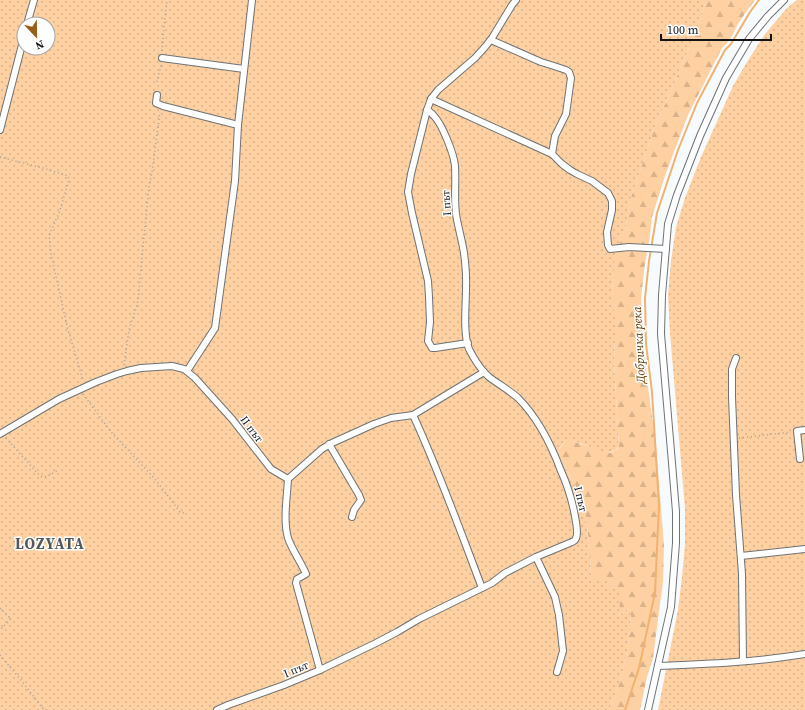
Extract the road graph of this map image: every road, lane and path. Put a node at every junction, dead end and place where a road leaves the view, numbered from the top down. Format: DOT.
graph roads {
  1 [pos="34,0"];
  2 [pos="167,0"];
  3 [pos="252,0"];
  4 [pos="516,0"];
  5 [pos="784,0"];
  6 [pos="30,16"];
  7 [pos="491,40"];
  8 [pos="19,56"];
  9 [pos="162,58"];
  10 [pos="244,69"];
  11 [pos="158,82"];
  12 [pos="157,95"];
  13 [pos="432,99"];
  14 [pos="163,106"];
  15 [pos="427,110"];
  16 [pos="238,125"];
  17 [pos="0,130"];
  18 [pos="552,154"];
  19 [pos="0,157"];
  20 [pos="666,249"];
  21 [pos="468,344"];
  22 [pos="736,358"];
  23 [pos="187,371"];
  24 [pos="123,372"];
  25 [pos="484,372"];
  26 [pos="83,388"];
  27 [pos="413,415"];
  28 [pos="805,430"];
  29 [pos="797,431"];
  30 [pos="1,433"];
  31 [pos="734,439"];
  32 [pos="329,444"];
  33 [pos="800,459"];
  34 [pos="56,471"];
  35 [pos="288,479"];
  36 [pos="186,512"];
  37 [pos="352,516"];
  38 [pos="805,549"];
  39 [pos="740,556"];
  40 [pos="536,557"];
  41 [pos="482,588"];
  42 [pos="0,608"];
  43 [pos="0,630"];
  44 [pos="805,654"];
  45 [pos="0,655"];
  46 [pos="744,662"];
  47 [pos="658,666"];
  48 [pos="320,670"];
  49 [pos="557,672"];
  50 [pos="44,710"];
  51 [pos="217,710"];
  52 [pos="648,710"];
  1 -- 6 [label="street"];
  2 -- 9 [label="path"];
  3 -- 10 [label="street"];
  4 -- 7 [label="street"];
  5 -- 20 [label="street"];
  7 -- 13 [label="street"];
  7 -- 18 [label="street"];
  8 -- 17 [label="street"];
  9 -- 10 [label="street"];
  9 -- 11 [label="path"];
  10 -- 16 [label="street"];
  12 -- 14 [label="street"];
  13 -- 15 [label="street"];
  13 -- 18 [label="street"];
  14 -- 16 [label="street"];
  14 -- 24 [label="path"];
  15 -- 21 [label="street, І път"];
  15 -- 21 [label="street"];
  16 -- 23 [label="street"];
  18 -- 20 [label="street"];
  19 -- 26 [label="path"];
  20 -- 47 [label="street"];
  21 -- 25 [label="street, І път"];
  22 -- 31 [label="street"];
  23 -- 24 [label="street"];
  23 -- 35 [label="street, ІІ път"];
  24 -- 26 [label="street"];
  25 -- 27 [label="street"];
  25 -- 40 [label="street, І път"];
  26 -- 30 [label="street"];
  26 -- 36 [label="path"];
  27 -- 32 [label="street"];
  27 -- 41 [label="street"];
  28 -- 29 [label="street"];
  29 -- 31 [label="path"];
  29 -- 33 [label="street"];
  30 -- 34 [label="path"];
  31 -- 39 [label="street"];
  32 -- 35 [label="street"];
  32 -- 37 [label="street"];
  35 -- 48 [label="street"];
  38 -- 39 [label="street"];
  39 -- 46 [label="street"];
  40 -- 41 [label="street, І път"];
  40 -- 49 [label="street"];
  41 -- 48 [label="street, І път"];
  42 -- 43 [label="path"];
  44 -- 46 [label="street"];
  45 -- 50 [label="path"];
  46 -- 47 [label="street"];
  47 -- 52 [label="street"];
  48 -- 51 [label="street, І път"];
}
